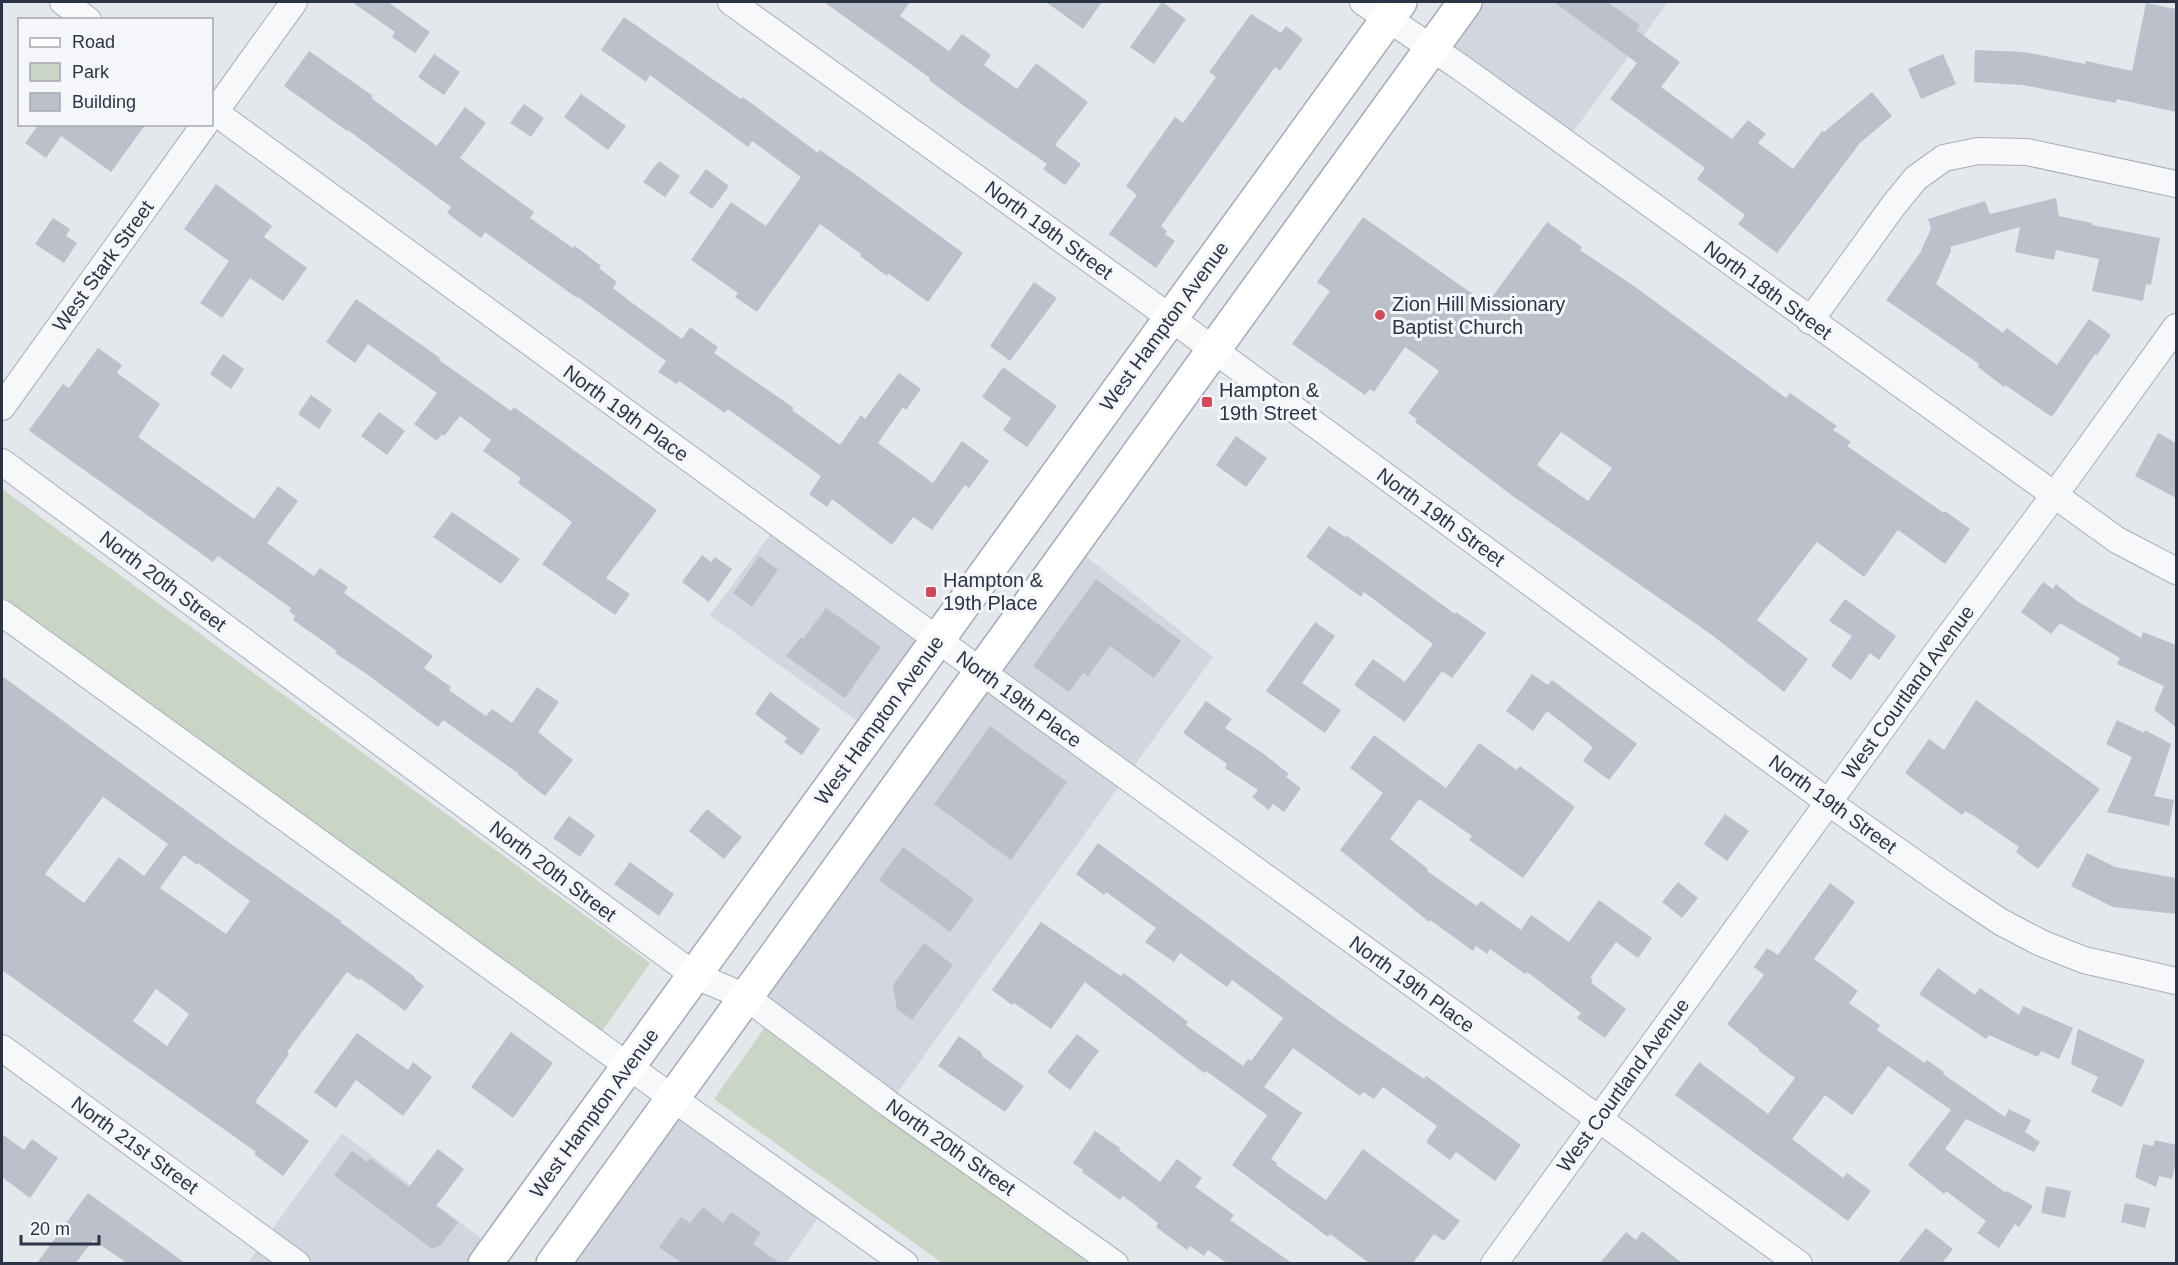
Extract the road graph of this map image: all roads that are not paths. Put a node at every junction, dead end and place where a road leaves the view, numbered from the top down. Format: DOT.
graph roads {
  1 [pos="63,2"];
  2 [pos="294,2"];
  3 [pos="731,2"];
  4 [pos="1465,2"];
  5 [pos="1384,7"];
  6 [pos="85,18"];
  7 [pos="1432,47"];
  8 [pos="213,113"];
  9 [pos="213,117"];
  10 [pos="204,126"];
  11 [pos="2176,184"];
  12 [pos="1171,318"];
  13 [pos="1810,321"];
  14 [pos="2176,327"];
  15 [pos="1214,350"];
  16 [pos="2,407"];
  17 [pos="2,462"];
  18 [pos="2054,496"];
  19 [pos="2176,571"];
  20 [pos="2,613"];
  21 [pos="937,639"];
  22 [pos="981,671"];
  23 [pos="1828,802"];
  24 [pos="694,975"];
  25 [pos="2176,981"];
  26 [pos="746,997"];
  27 [pos="2,1048"];
  28 [pos="628,1066"];
  29 [pos="673,1098"];
  30 [pos="1598,1119"];
  31 [pos="297,1263"];
  32 [pos="485,1263"];
  33 [pos="553,1263"];
  34 [pos="905,1263"];
  35 [pos="1115,1263"];
  36 [pos="1494,1263"];
  37 [pos="1799,1263"];
  1 -- 6 [label="street"];
  2 -- 8 [label="street, West Stark Street"];
  3 -- 12 [label="street, North 19th Street"];
  4 -- 7 [label="main road"];
  5 -- 7 [label="street, North 18th Street"];
  5 -- 12 [label="main road, West Hampton Avenue"];
  7 -- 13 [label="street, North 18th Street"];
  7 -- 15 [label="main road"];
  9 -- 21 [label="street, North 19th Place"];
  10 -- 16 [label="street, West Stark Street"];
  11 -- 13 [label="street"];
  12 -- 15 [label="street, North 19th Street"];
  12 -- 21 [label="main road, West Hampton Avenue"];
  13 -- 18 [label="street, North 18th Street"];
  14 -- 18 [label="street, West Courtland Avenue"];
  15 -- 22 [label="main road"];
  15 -- 23 [label="street, North 19th Street"];
  17 -- 24 [label="street, North 20th Street"];
  18 -- 19 [label="street, North 18th Street"];
  18 -- 23 [label="street, West Courtland Avenue"];
  20 -- 28 [label="street"];
  21 -- 22 [label="street, North 19th Place"];
  21 -- 24 [label="main road, West Hampton Avenue"];
  22 -- 26 [label="main road"];
  22 -- 30 [label="street, North 19th Place"];
  23 -- 25 [label="street, North 19th Street"];
  23 -- 30 [label="street, West Courtland Avenue"];
  24 -- 26 [label="street, North 20th Street"];
  24 -- 28 [label="main road, West Hampton Avenue"];
  26 -- 29 [label="main road"];
  26 -- 35 [label="street, North 20th Street"];
  27 -- 31 [label="street, North 21st Street"];
  28 -- 29 [label="street"];
  28 -- 32 [label="main road, West Hampton Avenue"];
  29 -- 33 [label="main road"];
  29 -- 34 [label="street"];
  30 -- 36 [label="street, West Courtland Avenue"];
  30 -- 37 [label="street, North 19th Place"];
}
